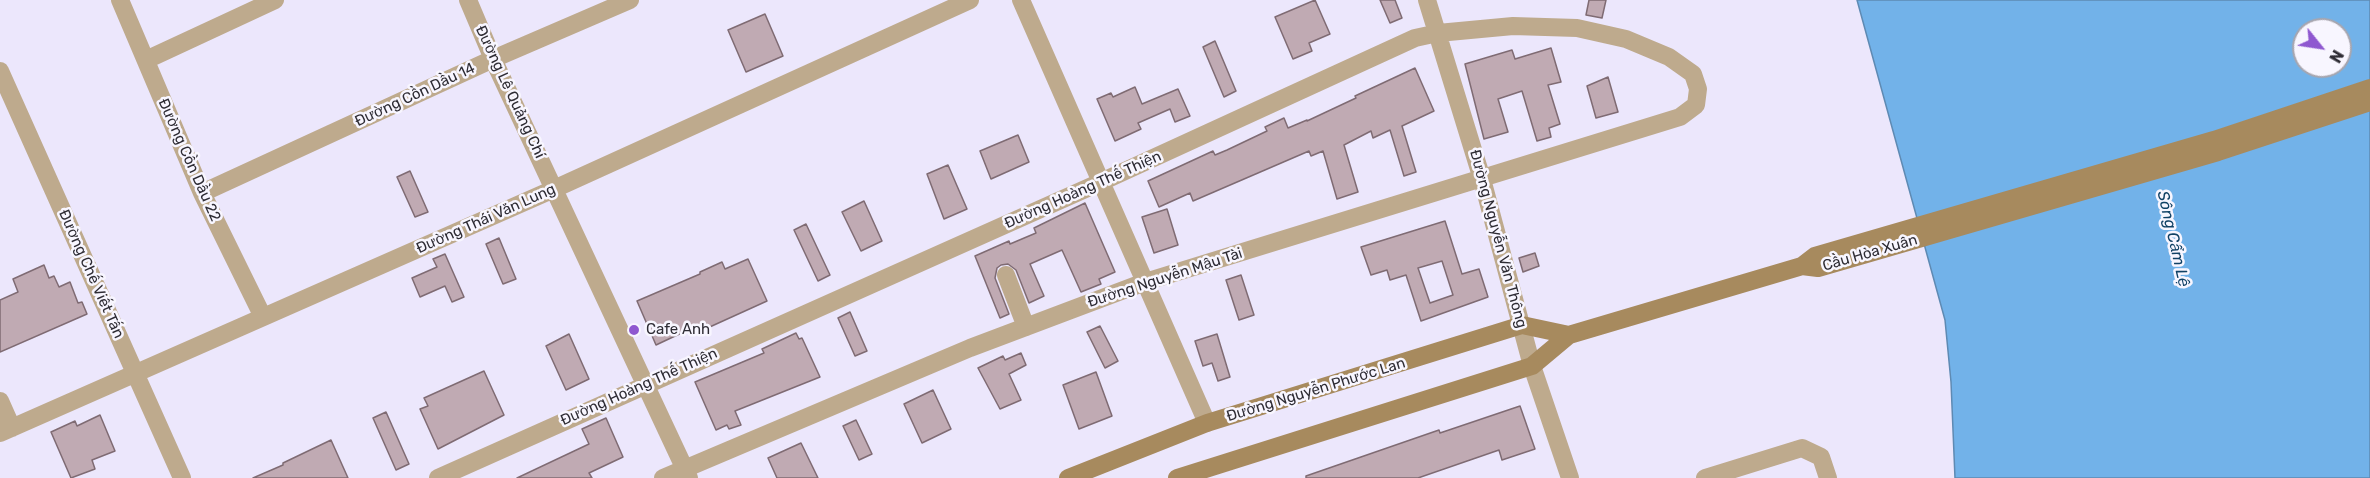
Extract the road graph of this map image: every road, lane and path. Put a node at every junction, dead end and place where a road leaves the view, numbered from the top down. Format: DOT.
graph roads {
  1 [pos="120,0"];
  2 [pos="275,0"];
  3 [pos="468,0"];
  4 [pos="630,0"];
  5 [pos="970,0"];
  6 [pos="1021,0"];
  7 [pos="1428,0"];
  8 [pos="1438,33"];
  9 [pos="493,59"];
  10 [pos="146,60"];
  11 [pos="0,71"];
  12 [pos="2370,88"];
  13 [pos="2370,102"];
  14 [pos="1680,117"];
  15 [pos="1482,179"];
  16 [pos="1101,182"];
  17 [pos="554,189"];
  18 [pos="202,193"];
  19 [pos="1802,266"];
  20 [pos="1006,275"];
  21 [pos="1145,282"];
  22 [pos="262,317"];
  23 [pos="1522,325"];
  24 [pos="1026,327"];
  25 [pos="1569,335"];
  26 [pos="1532,366"];
  27 [pos="136,374"];
  28 [pos="646,384"];
  29 [pos="0,402"];
  30 [pos="1207,423"];
  31 [pos="6,430"];
  32 [pos="687,473"];
  33 [pos="1212,473"];
  34 [pos="182,478"];
  35 [pos="438,478"];
  36 [pos="663,478"];
  37 [pos="1068,478"];
  38 [pos="1177,478"];
  39 [pos="1570,478"];
  40 [pos="1705,478"];
  41 [pos="1828,478"];
  1 -- 10 [label="street, Đường Cồn Dầu 22"];
  2 -- 10 [label="street"];
  3 -- 9 [label="street, Đường Lê Quảng Chí"];
  4 -- 9 [label="street, Đường Cồn Dầu 14"];
  5 -- 17 [label="street, Đường Thái Văn Lung"];
  6 -- 16 [label="street"];
  7 -- 8 [label="street, Đường Nguyễn Văn Thông"];
  8 -- 14 [label="street, Đường Hoàng Thế Thiện"];
  8 -- 15 [label="street, Đường Nguyễn Văn Thông"];
  8 -- 16 [label="street, Đường Hoàng Thế Thiện"];
  9 -- 17 [label="street, Đường Lê Quảng Chí"];
  9 -- 18 [label="street, Đường Cồn Dầu 14"];
  10 -- 18 [label="street, Đường Cồn Dầu 22"];
  11 -- 27 [label="street, Đường Chế Viết Tấn"];
  12 -- 19 [label="main road, Cầu Hòa Xuân"];
  13 -- 19 [label="main road, Cầu Hòa Xuân"];
  14 -- 15 [label="street, Đường Nguyễn Mậu Tài"];
  15 -- 21 [label="street, Đường Nguyễn Mậu Tài"];
  15 -- 23 [label="street, Đường Nguyễn Văn Thông"];
  16 -- 21 [label="street"];
  16 -- 28 [label="street, Đường Hoàng Thế Thiện"];
  17 -- 22 [label="street, Đường Thái Văn Lung"];
  17 -- 28 [label="street, Đường Lê Quảng Chí"];
  18 -- 22 [label="street, Đường Cồn Dầu 22"];
  19 -- 25 [label="main road, Đường Nguyễn Phước Lan"];
  20 -- 24 [label="street"];
  21 -- 24 [label="street, Đường Nguyễn Mậu Tài"];
  21 -- 30 [label="street"];
  22 -- 27 [label="street, Đường Thái Văn Lung"];
  23 -- 25 [label="main road, Đường Nguyễn Phước Lan"];
  23 -- 26 [label="street, Đường Nguyễn Văn Thông"];
  23 -- 30 [label="main road, Đường Nguyễn Phước Lan"];
  24 -- 32 [label="street, Đường Nguyễn Mậu Tài"];
  25 -- 26 [label="main road, Đường Nguyễn Phước Lan"];
  26 -- 33 [label="main road, Đường Nguyễn Phước Lan"];
  26 -- 39 [label="street, Đường Nguyễn Văn Thông"];
  27 -- 31 [label="street, Đường Thái Văn Lung"];
  27 -- 34 [label="street, Đường Chế Viết Tấn"];
  28 -- 32 [label="street, Đường Lê Quảng Chí"];
  28 -- 35 [label="street, Đường Hoàng Thế Thiện"];
  29 -- 31 [label="street"];
  30 -- 37 [label="main road, Đường Nguyễn Phước Lan"];
  32 -- 36 [label="street, Đường Nguyễn Mậu Tài"];
  33 -- 38 [label="main road, Đường Nguyễn Phước Lan"];
  40 -- 41 [label="street"];
}
